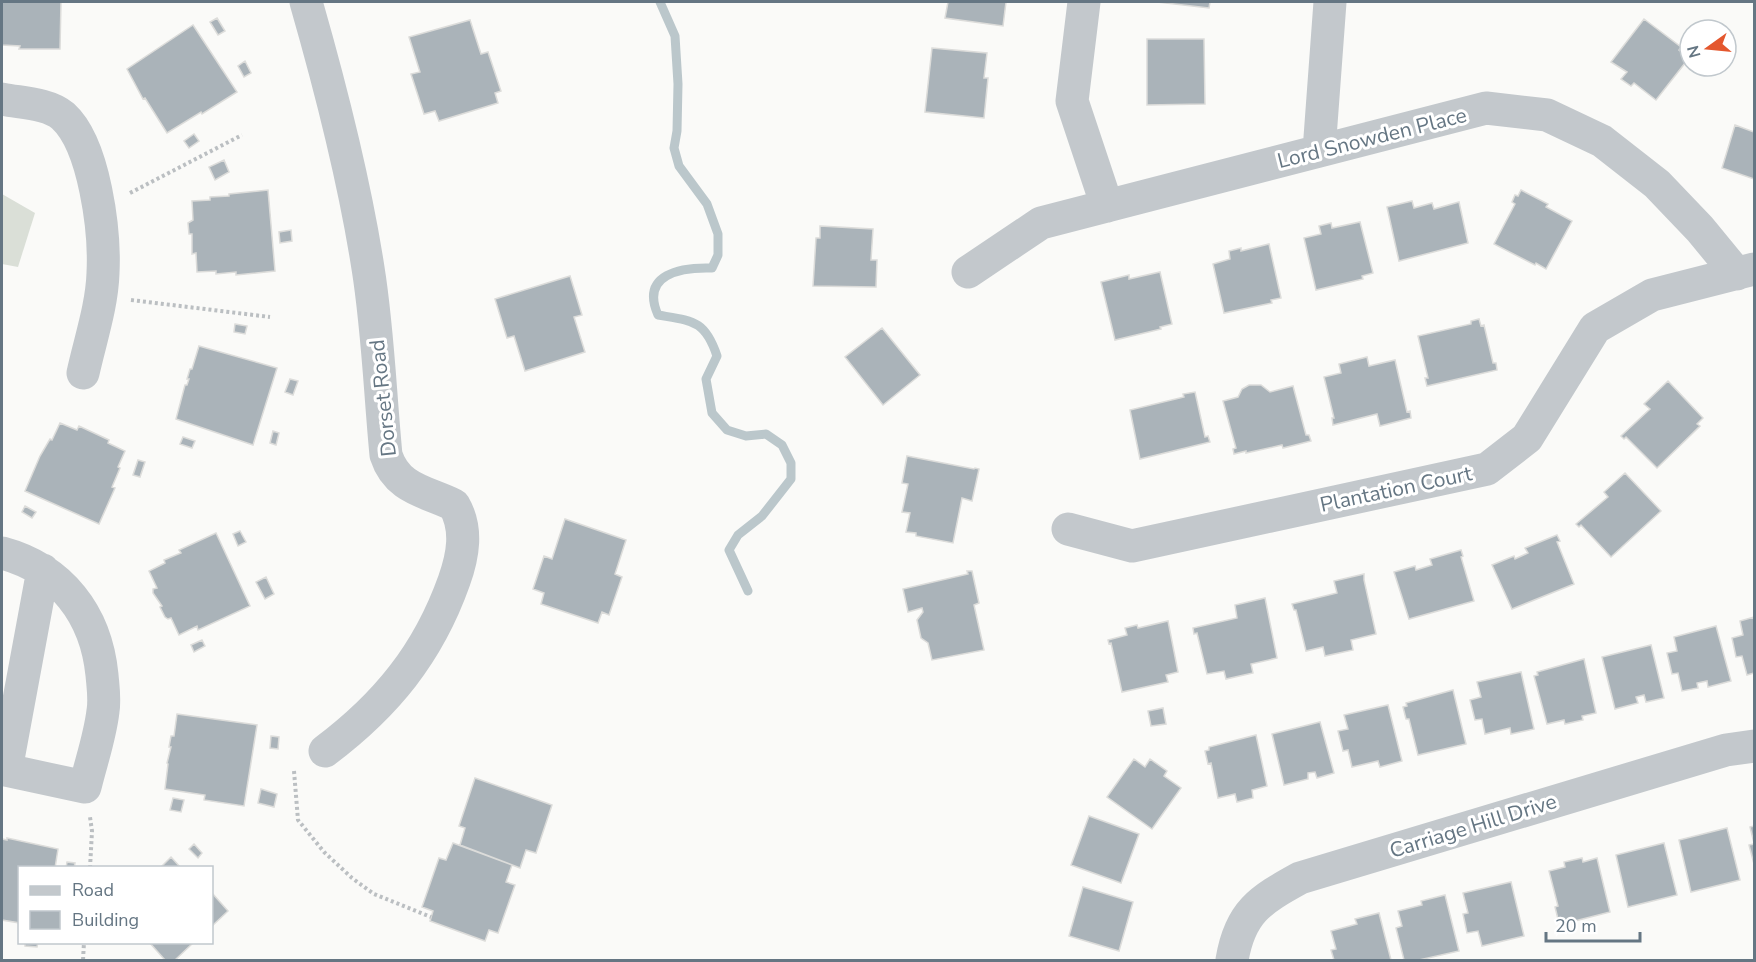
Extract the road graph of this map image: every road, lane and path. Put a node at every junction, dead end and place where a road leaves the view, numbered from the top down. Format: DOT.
graph roads {
  1 [pos="306,2"];
  2 [pos="1084,2"];
  3 [pos="1330,2"];
  4 [pos="2,99"];
  5 [pos="242,135"];
  6 [pos="1319,151"];
  7 [pos="1107,206"];
  8 [pos="100,208"];
  9 [pos="1746,271"];
  10 [pos="968,272"];
  11 [pos="100,296"];
  12 [pos="270,317"];
  13 [pos="83,373"];
  14 [pos="1068,529"];
  15 [pos="2,553"];
  16 [pos="43,570"];
  17 [pos="1755,746"];
  18 [pos="325,750"];
  19 [pos="294,771"];
  20 [pos="85,787"];
  21 [pos="90,866"];
  22 [pos="431,917"];
  23 [pos="84,944"];
  24 [pos="83,960"];
  25 [pos="1232,960"];
  1 -- 18 [label="street, Dorset Road"];
  2 -- 7 [label="street"];
  3 -- 6 [label="street"];
  4 -- 8 [label="street"];
  5 -- 8 [label="path"];
  6 -- 7 [label="street, Lord Snowden Place"];
  6 -- 9 [label="street, Lord Snowden Place"];
  7 -- 10 [label="street, Lord Snowden Place"];
  8 -- 11 [label="street"];
  9 -- 14 [label="street, Plantation Court"];
  11 -- 12 [label="path"];
  11 -- 13 [label="street"];
  15 -- 16 [label="street"];
  16 -- 20 [label="street"];
  16 -- 20 [label="street"];
  17 -- 25 [label="street, Carriage Hill Drive"];
  19 -- 22 [label="path"];
  20 -- 21 [label="path"];
  23 -- 24 [label="path"];
}
